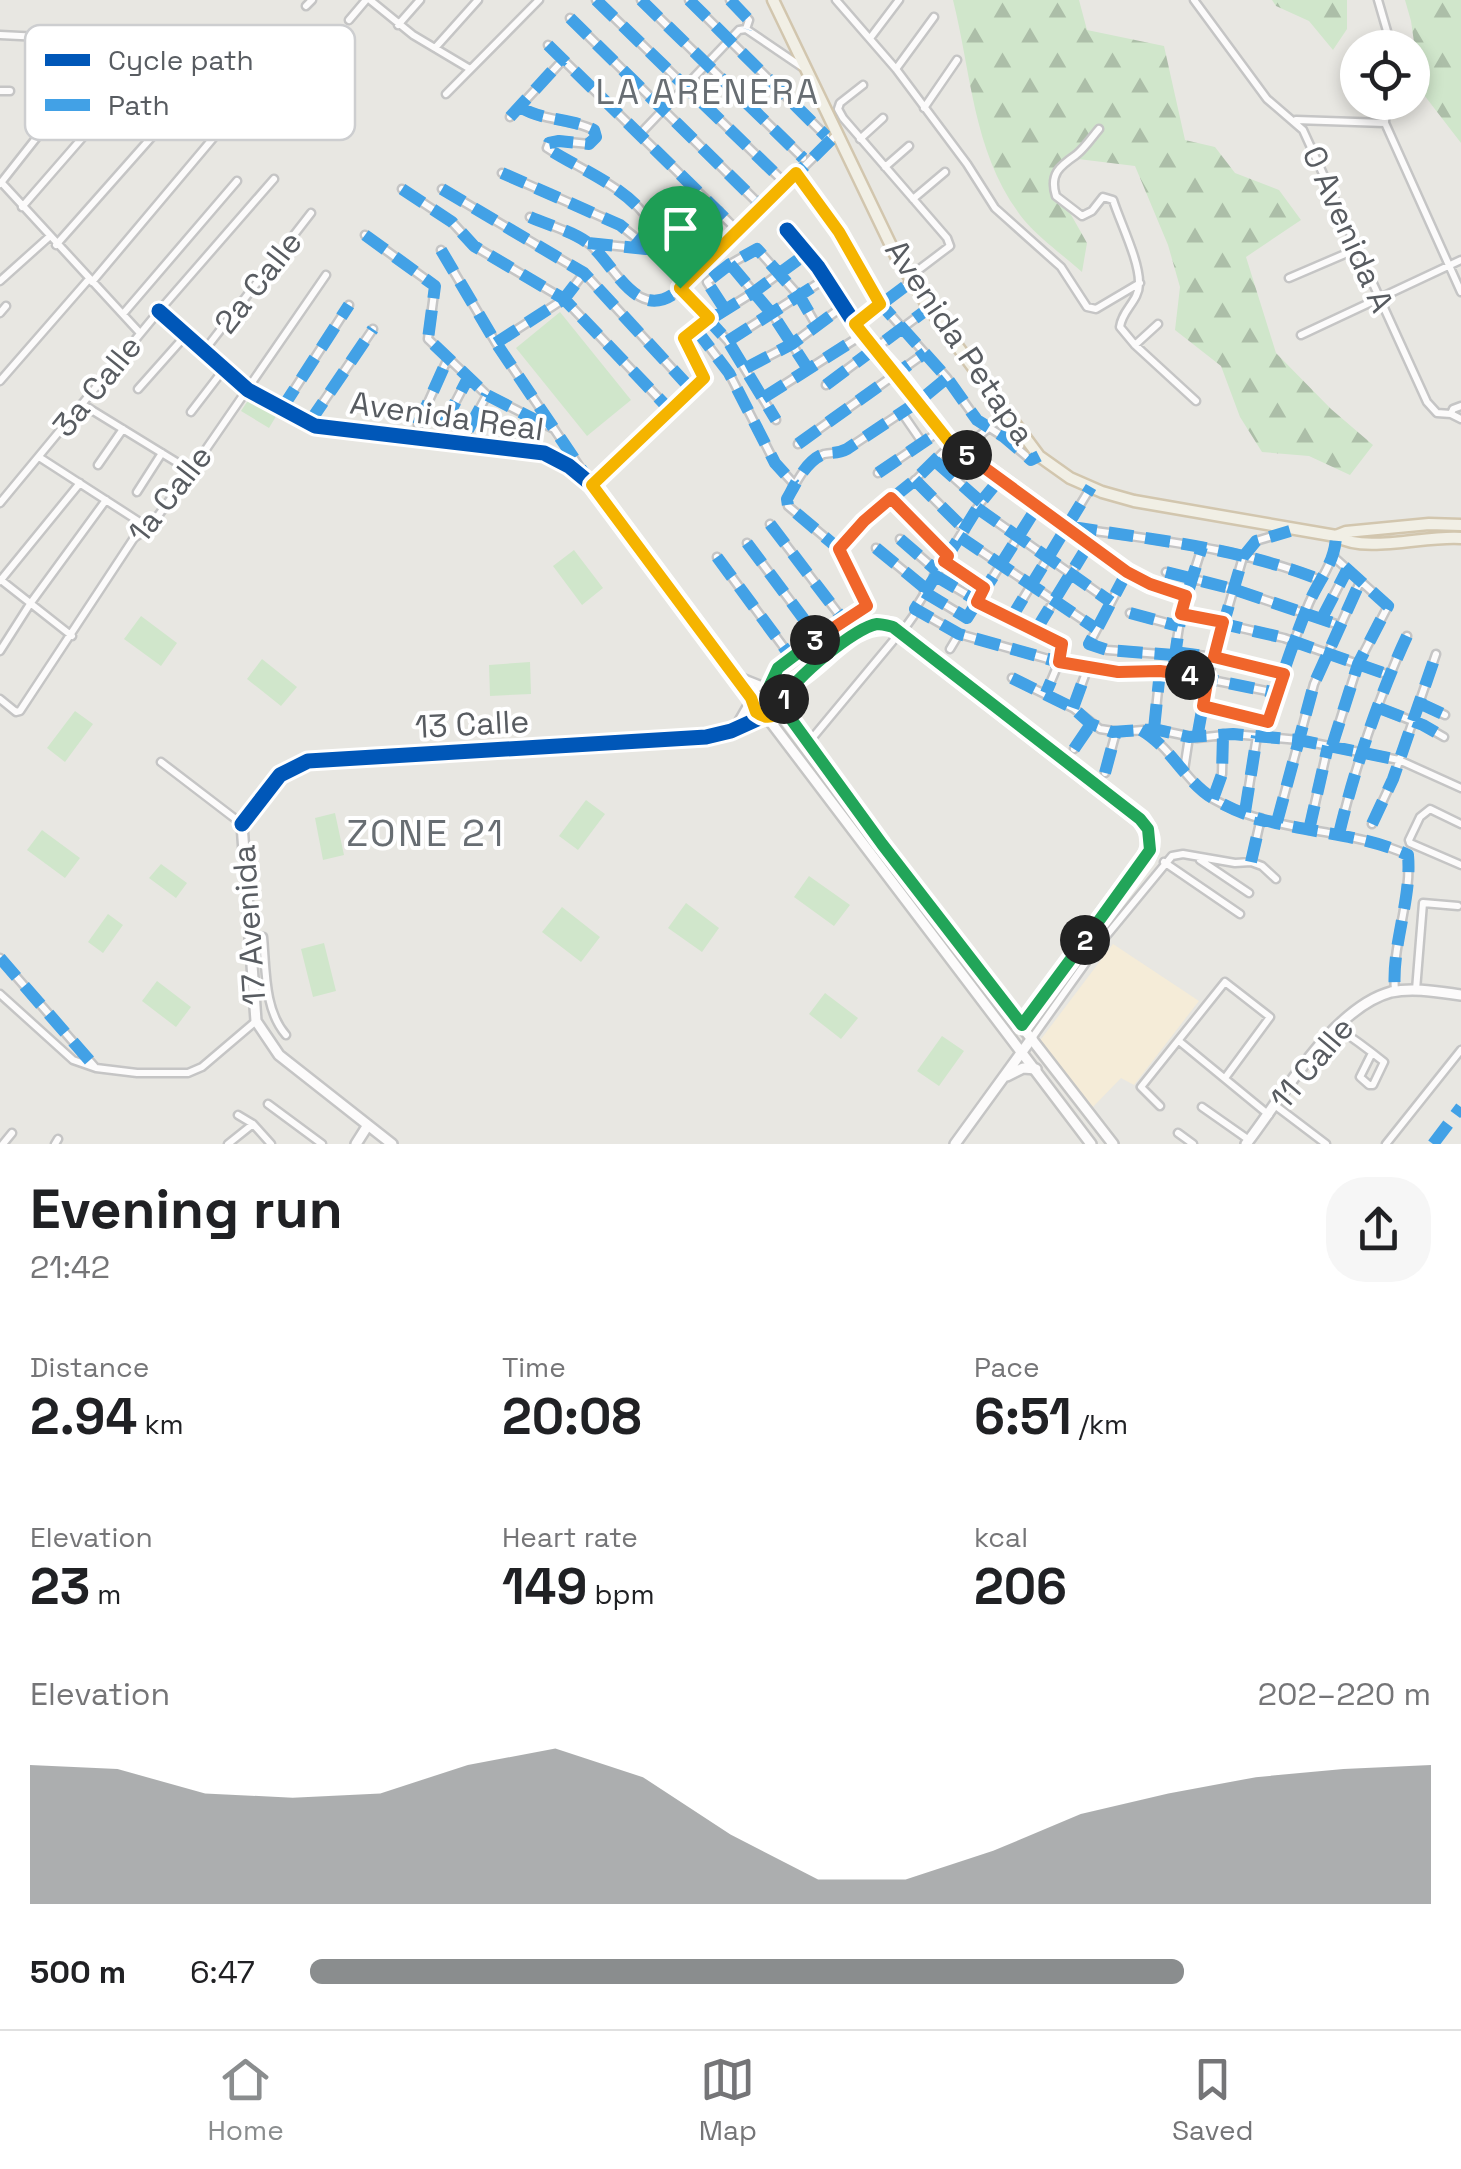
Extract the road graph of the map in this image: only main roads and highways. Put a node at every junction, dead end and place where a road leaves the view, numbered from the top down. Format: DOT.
graph roads {
  1 [pos="773,0"];
  2 [pos="1461,526"];
  3 [pos="1336,536"];
  4 [pos="1461,538"];
  1 -- 3 [label="main road, Avenida Petapa"];
  2 -- 3 [label="main road, Avenida Petapa"];
  3 -- 4 [label="main road, Avenida Petapa"];
}
